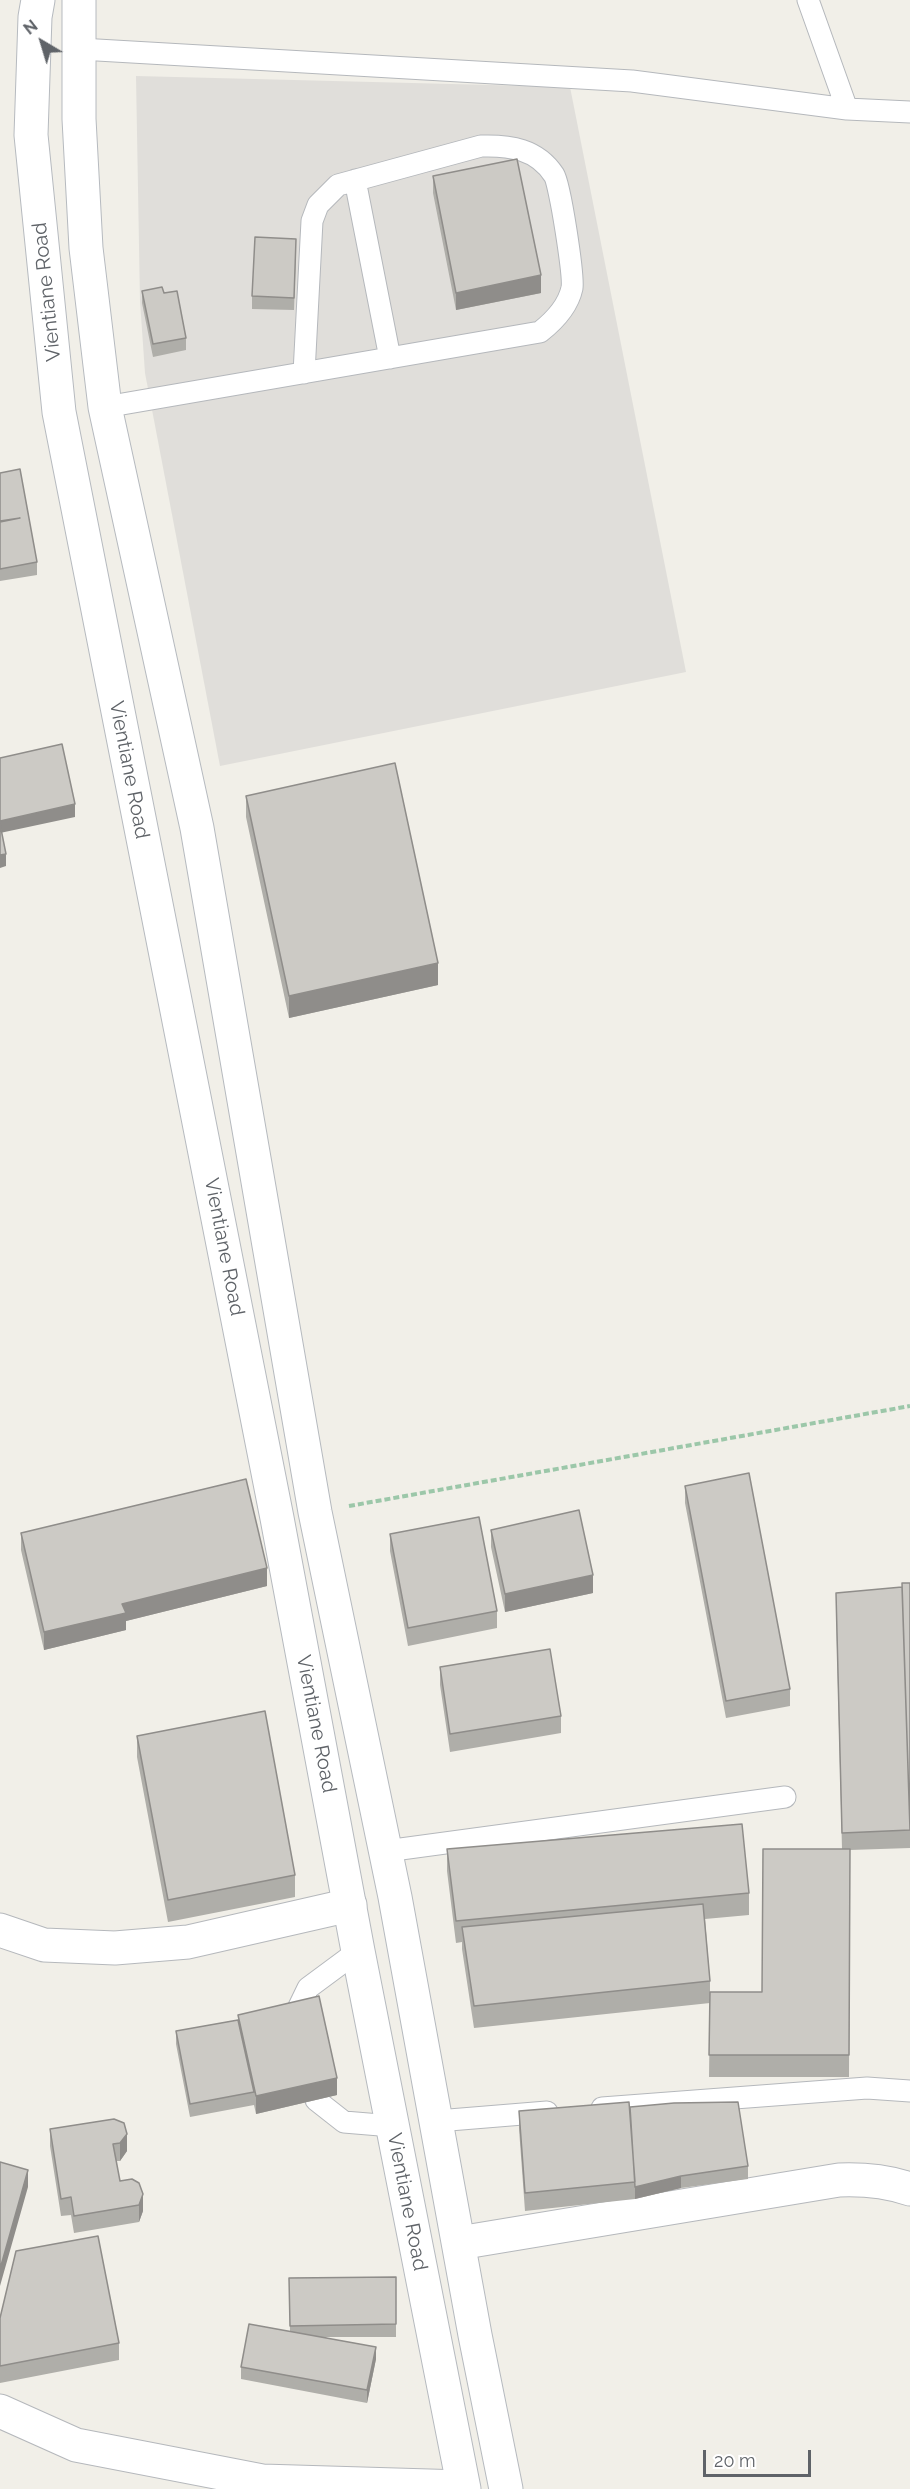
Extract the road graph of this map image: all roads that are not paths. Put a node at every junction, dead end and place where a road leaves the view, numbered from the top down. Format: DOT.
graph roads {
  1 [pos="38,0"];
  2 [pos="80,0"];
  3 [pos="808,0"];
  4 [pos="80,49"];
  5 [pos="847,109"];
  6 [pos="910,112"];
  7 [pos="355,180"];
  8 [pos="390,358"];
  9 [pos="304,373"];
  10 [pos="105,407"];
  11 [pos="785,1797"];
  12 [pos="386,1851"];
  13 [pos="350,1905"];
  14 [pos="0,1930"];
  15 [pos="357,1951"];
  16 [pos="293,2019"];
  17 [pos="910,2091"];
  18 [pos="316,2100"];
  19 [pos="437,2121"];
  20 [pos="392,2126"];
  21 [pos="910,2189"];
  22 [pos="459,2243"];
  23 [pos="0,2411"];
  24 [pos="464,2488"];
  25 [pos="506,2489"];
  1 -- 13 [label="main road, Vientiane Road"];
  2 -- 4 [label="main road"];
  3 -- 5 [label="lane"];
  4 -- 5 [label="lane"];
  4 -- 10 [label="main road"];
  5 -- 6 [label="lane"];
  7 -- 8 [label="lane"];
  7 -- 8 [label="lane"];
  7 -- 9 [label="lane"];
  8 -- 9 [label="lane"];
  9 -- 10 [label="lane"];
  10 -- 12 [label="main road"];
  11 -- 12 [label="lane"];
  12 -- 19 [label="main road"];
  13 -- 14 [label="main road"];
  13 -- 15 [label="main road, Vientiane Road"];
  15 -- 16 [label="lane"];
  15 -- 20 [label="main road, Vientiane Road"];
  17 -- 19 [label="lane"];
  18 -- 20 [label="lane"];
  19 -- 22 [label="main road"];
  20 -- 24 [label="main road, Vientiane Road"];
  21 -- 22 [label="main road"];
  22 -- 25 [label="main road"];
  23 -- 24 [label="main road"];
}
